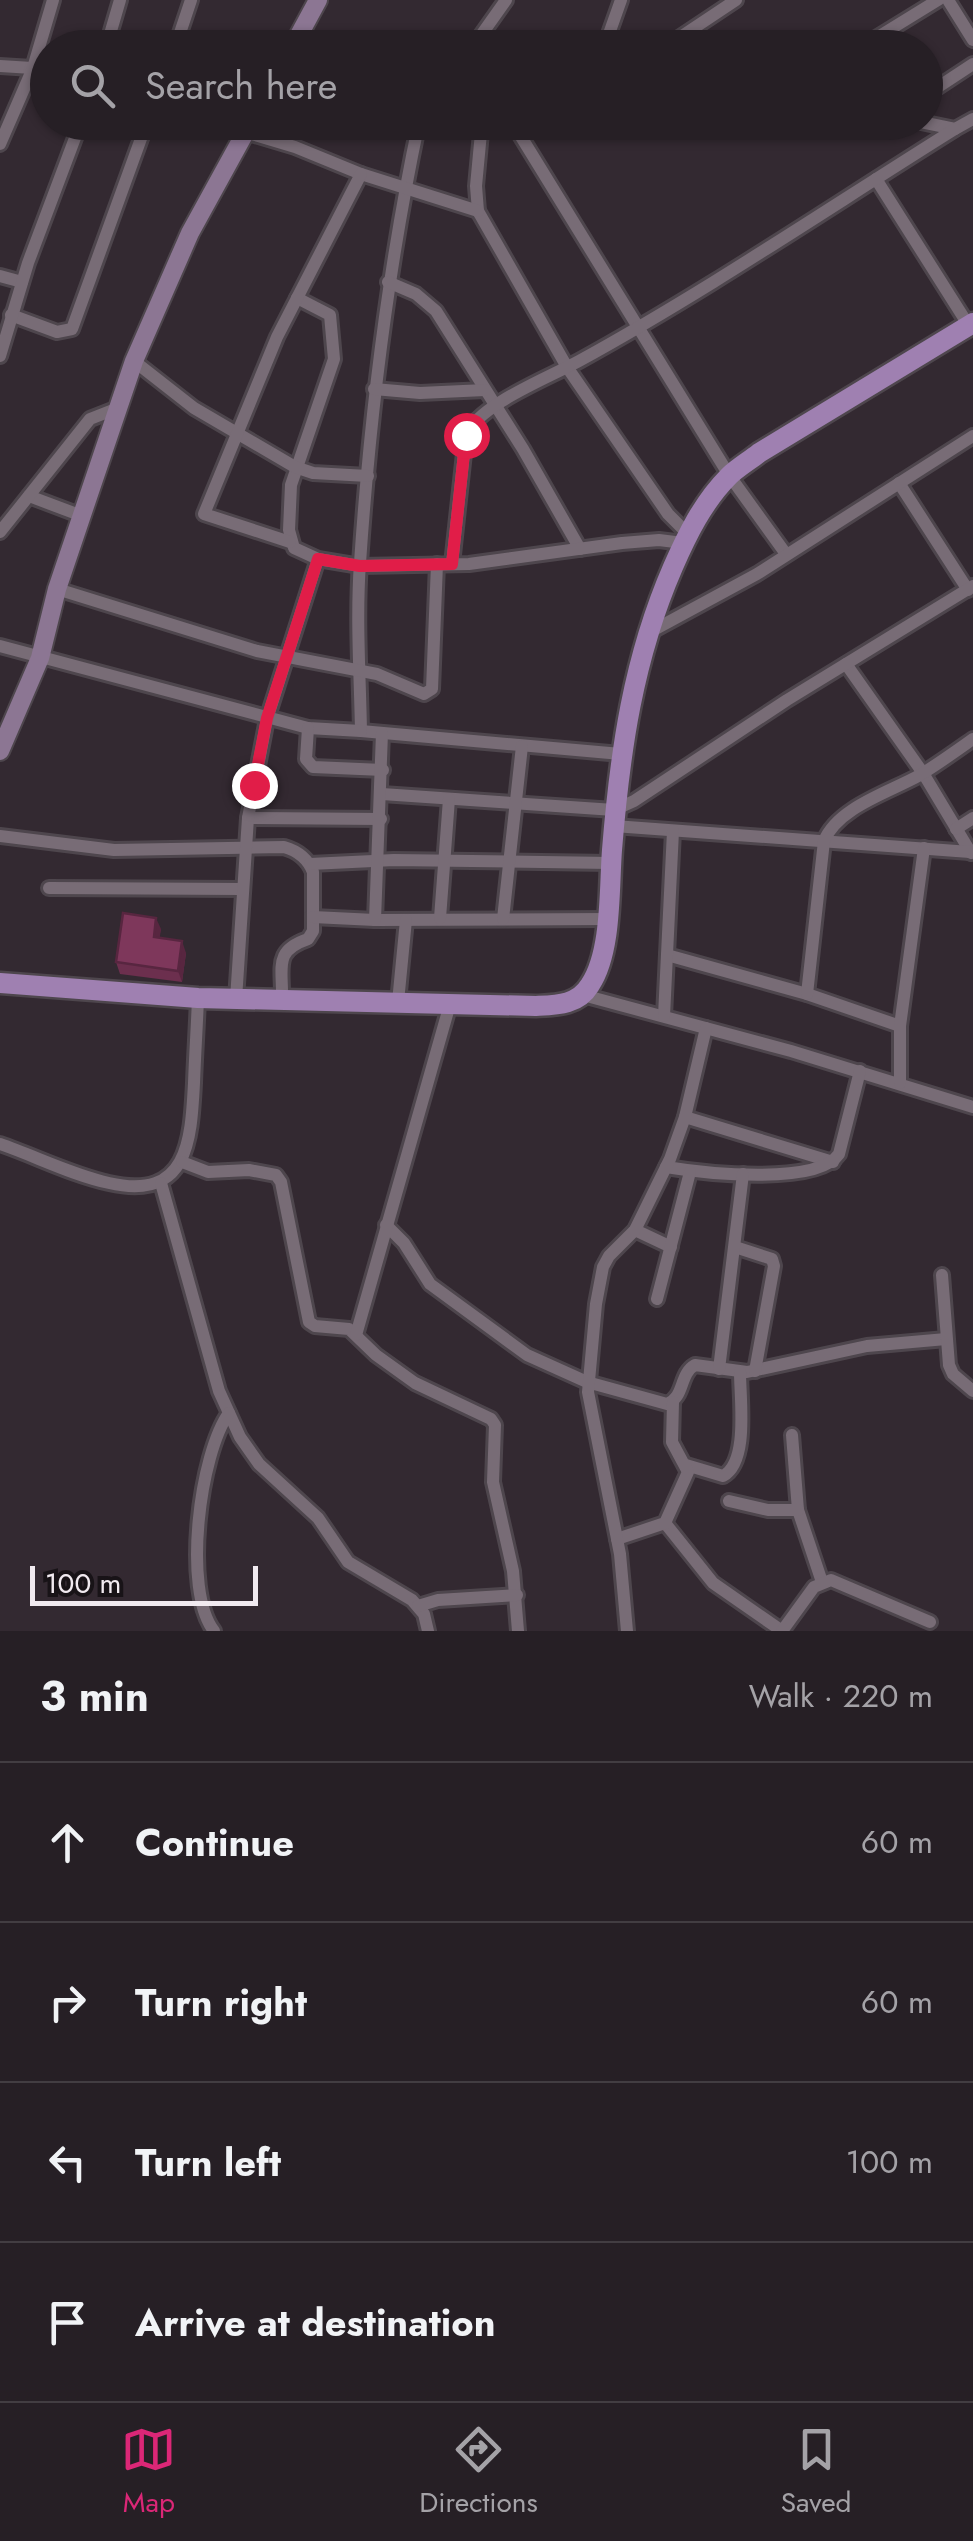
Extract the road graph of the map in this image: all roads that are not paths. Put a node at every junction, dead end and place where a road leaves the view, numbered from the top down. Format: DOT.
graph roads {
  1 [pos="53,0"];
  2 [pos="120,0"];
  3 [pos="190,0"];
  4 [pos="318,0"];
  5 [pos="506,0"];
  6 [pos="622,0"];
  7 [pos="736,0"];
  8 [pos="938,0"];
  9 [pos="948,0"];
  10 [pos="47,30"];
  11 [pos="111,30"];
  12 [pos="180,30"];
  13 [pos="302,30"];
  14 [pos="485,30"];
  15 [pos="611,30"];
  16 [pos="691,30"];
  17 [pos="889,30"];
  18 [pos="973,40"];
  19 [pos="973,64"];
  20 [pos="0,66"];
  21 [pos="30,68"];
  22 [pos="943,84"];
  23 [pos="30,88"];
  24 [pos="973,119"];
  25 [pos="943,127"];
  26 [pos="956,130"];
  27 [pos="943,138"];
  28 [pos="73,140"];
  29 [pos="141,140"];
  30 [pos="241,140"];
  31 [pos="279,140"];
  32 [pos="415,140"];
  33 [pos="480,140"];
  34 [pos="523,140"];
  35 [pos="939,140"];
  36 [pos="0,144"];
  37 [pos="361,174"];
  38 [pos="876,178"];
  39 [pos="405,187"];
  40 [pos="478,211"];
  41 [pos="0,276"];
  42 [pos="22,282"];
  43 [pos="388,282"];
  44 [pos="298,298"];
  45 [pos="11,316"];
  46 [pos="971,325"];
  47 [pos="638,328"];
  48 [pos="0,356"];
  49 [pos="134,361"];
  50 [pos="567,368"];
  51 [pos="374,389"];
  52 [pos="485,390"];
  53 [pos="495,406"];
  54 [pos="118,408"];
  55 [pos="236,434"];
  56 [pos="972,439"];
  57 [pos="295,467"];
  58 [pos="730,475"];
  59 [pos="368,476"];
  60 [pos="899,482"];
  61 [pos="29,496"];
  62 [pos="82,516"];
  63 [pos="0,532"];
  64 [pos="685,538"];
  65 [pos="290,542"];
  66 [pos="580,549"];
  67 [pos="786,554"];
  68 [pos="318,559"];
  69 [pos="444,564"];
  70 [pos="360,566"];
  71 [pos="970,588"];
  72 [pos="58,589"];
  73 [pos="648,633"];
  74 [pos="0,646"];
  75 [pos="40,658"];
  76 [pos="286,658"];
  77 [pos="846,664"];
  78 [pos="360,671"];
  79 [pos="267,718"];
  80 [pos="308,728"];
  81 [pos="361,732"];
  82 [pos="382,734"];
  83 [pos="973,739"];
  84 [pos="522,746"];
  85 [pos="0,751"];
  86 [pos="621,754"];
  87 [pos="383,770"];
  88 [pos="923,773"];
  89 [pos="382,794"];
  90 [pos="449,800"];
  91 [pos="514,803"];
  92 [pos="248,818"];
  93 [pos="381,818"];
  94 [pos="614,818"];
  95 [pos="973,818"];
  96 [pos="956,829"];
  97 [pos="673,831"];
  98 [pos="0,836"];
  99 [pos="824,841"];
  100 [pos="248,848"];
  101 [pos="924,848"];
  102 [pos="972,854"];
  103 [pos="379,861"];
  104 [pos="444,862"];
  105 [pos="508,863"];
  106 [pos="310,864"];
  107 [pos="611,864"];
  108 [pos="50,888"];
  109 [pos="242,889"];
  110 [pos="312,918"];
  111 [pos="440,918"];
  112 [pos="502,919"];
  113 [pos="375,920"];
  114 [pos="406,920"];
  115 [pos="608,920"];
  116 [pos="667,955"];
  117 [pos="0,983"];
  118 [pos="584,994"];
  119 [pos="807,994"];
  120 [pos="198,998"];
  121 [pos="236,999"];
  122 [pos="282,1000"];
  123 [pos="398,1002"];
  124 [pos="450,1004"];
  125 [pos="664,1016"];
  126 [pos="900,1026"];
  127 [pos="706,1028"];
  128 [pos="860,1071"];
  129 [pos="900,1083"];
  130 [pos="973,1107"];
  131 [pos="685,1117"];
  132 [pos="0,1144"];
  133 [pos="182,1162"];
  134 [pos="834,1162"];
  135 [pos="666,1167"];
  136 [pos="690,1172"];
  137 [pos="743,1174"];
  138 [pos="161,1182"];
  139 [pos="386,1225"];
  140 [pos="635,1230"];
  141 [pos="670,1247"];
  142 [pos="735,1247"];
  143 [pos="942,1276"];
  144 [pos="657,1299"];
  145 [pos="356,1335"];
  146 [pos="946,1339"];
  147 [pos="718,1369"];
  148 [pos="755,1371"];
  149 [pos="740,1372"];
  150 [pos="587,1382"];
  151 [pos="973,1391"];
  152 [pos="673,1402"];
  153 [pos="229,1413"];
  154 [pos="792,1434"];
  155 [pos="686,1466"];
  156 [pos="729,1502"];
  157 [pos="798,1510"];
  158 [pos="666,1523"];
  159 [pos="617,1539"];
  160 [pos="822,1582"];
  161 [pos="517,1595"];
  162 [pos="418,1606"];
  163 [pos="930,1622"];
  164 [pos="214,1631"];
  165 [pos="428,1631"];
  166 [pos="518,1631"];
  167 [pos="628,1631"];
  168 [pos="782,1631"];
  1 -- 10 [label="street"];
  2 -- 11 [label="street"];
  3 -- 12 [label="street"];
  4 -- 13 [label="street"];
  5 -- 14 [label="street"];
  6 -- 15 [label="street"];
  7 -- 16 [label="street"];
  8 -- 17 [label="street"];
  9 -- 18 [label="street"];
  19 -- 22 [label="street"];
  20 -- 21 [label="street"];
  23 -- 36 [label="street"];
  24 -- 26 [label="street"];
  25 -- 26 [label="street"];
  26 -- 27 [label="street"];
  28 -- 42 [label="street"];
  29 -- 45 [label="street"];
  30 -- 49 [label="street"];
  31 -- 37 [label="street"];
  32 -- 39 [label="street"];
  33 -- 40 [label="street"];
  34 -- 47 [label="street"];
  35 -- 38 [label="street"];
  37 -- 39 [label="street"];
  37 -- 44 [label="street"];
  38 -- 46 [label="street"];
  38 -- 47 [label="street"];
  39 -- 40 [label="street"];
  39 -- 43 [label="street"];
  40 -- 50 [label="street"];
  41 -- 42 [label="street"];
  42 -- 45 [label="street"];
  43 -- 51 [label="street"];
  43 -- 52 [label="street"];
  44 -- 55 [label="street"];
  44 -- 57 [label="street"];
  45 -- 48 [label="street"];
  46 -- 58 [label="main road"];
  47 -- 50 [label="street"];
  47 -- 58 [label="street"];
  49 -- 54 [label="street"];
  49 -- 55 [label="street"];
  50 -- 53 [label="street"];
  50 -- 64 [label="street"];
  51 -- 52 [label="street"];
  51 -- 59 [label="street"];
  52 -- 53 [label="street"];
  53 -- 66 [label="street"];
  53 -- 69 [label="street"];
  54 -- 61 [label="street"];
  54 -- 62 [label="street"];
  55 -- 57 [label="street"];
  55 -- 65 [label="street"];
  56 -- 60 [label="street"];
  57 -- 59 [label="street"];
  57 -- 65 [label="street"];
  58 -- 64 [label="main road"];
  58 -- 67 [label="street"];
  59 -- 70 [label="street"];
  60 -- 67 [label="street"];
  60 -- 71 [label="street"];
  61 -- 62 [label="street"];
  61 -- 63 [label="street"];
  62 -- 72 [label="street"];
  64 -- 66 [label="street"];
  64 -- 73 [label="main road"];
  65 -- 68 [label="street"];
  66 -- 69 [label="street"];
  67 -- 73 [label="street"];
  68 -- 70 [label="street"];
  68 -- 76 [label="street"];
  69 -- 70 [label="street"];
  69 -- 78 [label="street"];
  70 -- 78 [label="street"];
  71 -- 77 [label="street"];
  72 -- 75 [label="street"];
  72 -- 76 [label="street"];
  73 -- 86 [label="main road"];
  74 -- 75 [label="street"];
  75 -- 79 [label="street"];
  75 -- 85 [label="street"];
  76 -- 78 [label="street"];
  76 -- 79 [label="street"];
  77 -- 88 [label="street"];
  77 -- 94 [label="street"];
  78 -- 81 [label="street"];
  79 -- 80 [label="street"];
  79 -- 92 [label="street"];
  80 -- 81 [label="street"];
  80 -- 87 [label="street"];
  81 -- 82 [label="street"];
  82 -- 84 [label="street"];
  82 -- 87 [label="street"];
  83 -- 88 [label="street"];
  84 -- 86 [label="street"];
  84 -- 91 [label="street"];
  86 -- 94 [label="main road"];
  87 -- 89 [label="street"];
  88 -- 96 [label="street"];
  88 -- 99 [label="street"];
  89 -- 90 [label="street"];
  89 -- 93 [label="street"];
  90 -- 91 [label="street"];
  90 -- 104 [label="street"];
  91 -- 94 [label="street"];
  91 -- 105 [label="street"];
  92 -- 93 [label="street"];
  92 -- 100 [label="street"];
  93 -- 103 [label="street"];
  94 -- 97 [label="street"];
  94 -- 107 [label="main road"];
  95 -- 96 [label="street"];
  96 -- 102 [label="street"];
  97 -- 99 [label="street"];
  97 -- 116 [label="street"];
  98 -- 100 [label="street"];
  99 -- 101 [label="street"];
  99 -- 119 [label="street"];
  100 -- 106 [label="street"];
  100 -- 109 [label="street"];
  101 -- 102 [label="street"];
  101 -- 126 [label="street"];
  103 -- 104 [label="street"];
  103 -- 106 [label="street"];
  103 -- 113 [label="street"];
  104 -- 105 [label="street"];
  104 -- 111 [label="street"];
  105 -- 107 [label="street"];
  105 -- 112 [label="street"];
  106 -- 110 [label="street"];
  107 -- 115 [label="main road"];
  108 -- 109 [label="street"];
  109 -- 121 [label="street"];
  110 -- 113 [label="street"];
  110 -- 122 [label="street"];
  111 -- 112 [label="street"];
  111 -- 114 [label="street"];
  112 -- 115 [label="street"];
  113 -- 114 [label="street"];
  114 -- 123 [label="street"];
  115 -- 118 [label="main road"];
  116 -- 119 [label="street"];
  116 -- 125 [label="street"];
  117 -- 120 [label="main road"];
  118 -- 124 [label="main road"];
  118 -- 125 [label="street"];
  119 -- 126 [label="street"];
  120 -- 121 [label="main road"];
  120 -- 133 [label="street"];
  121 -- 122 [label="main road"];
  122 -- 123 [label="main road"];
  123 -- 124 [label="main road"];
  124 -- 139 [label="street"];
  125 -- 127 [label="street"];
  126 -- 129 [label="street"];
  127 -- 128 [label="street"];
  127 -- 131 [label="street"];
  128 -- 129 [label="street"];
  128 -- 134 [label="street"];
  129 -- 130 [label="street"];
  131 -- 134 [label="street"];
  131 -- 135 [label="street"];
  132 -- 138 [label="street"];
  133 -- 138 [label="street"];
  133 -- 145 [label="street"];
  134 -- 137 [label="street"];
  135 -- 136 [label="street"];
  135 -- 140 [label="street"];
  136 -- 137 [label="street"];
  136 -- 141 [label="street"];
  137 -- 142 [label="street"];
  138 -- 153 [label="street"];
  139 -- 145 [label="street"];
  139 -- 150 [label="street"];
  140 -- 141 [label="street"];
  140 -- 150 [label="street"];
  141 -- 144 [label="street"];
  142 -- 147 [label="street"];
  142 -- 148 [label="street"];
  143 -- 146 [label="street"];
  145 -- 161 [label="street"];
  146 -- 148 [label="street"];
  146 -- 151 [label="street"];
  147 -- 149 [label="street"];
  147 -- 152 [label="street"];
  148 -- 149 [label="street"];
  149 -- 155 [label="street"];
  150 -- 152 [label="street"];
  150 -- 159 [label="street"];
  152 -- 155 [label="street"];
  153 -- 162 [label="street"];
  153 -- 164 [label="street"];
  154 -- 157 [label="street"];
  155 -- 158 [label="street"];
  156 -- 157 [label="street"];
  157 -- 160 [label="street"];
  158 -- 159 [label="street"];
  158 -- 168 [label="street"];
  159 -- 167 [label="street"];
  160 -- 163 [label="street"];
  160 -- 168 [label="street"];
  161 -- 162 [label="street"];
  161 -- 166 [label="street"];
  162 -- 165 [label="street"];
}
